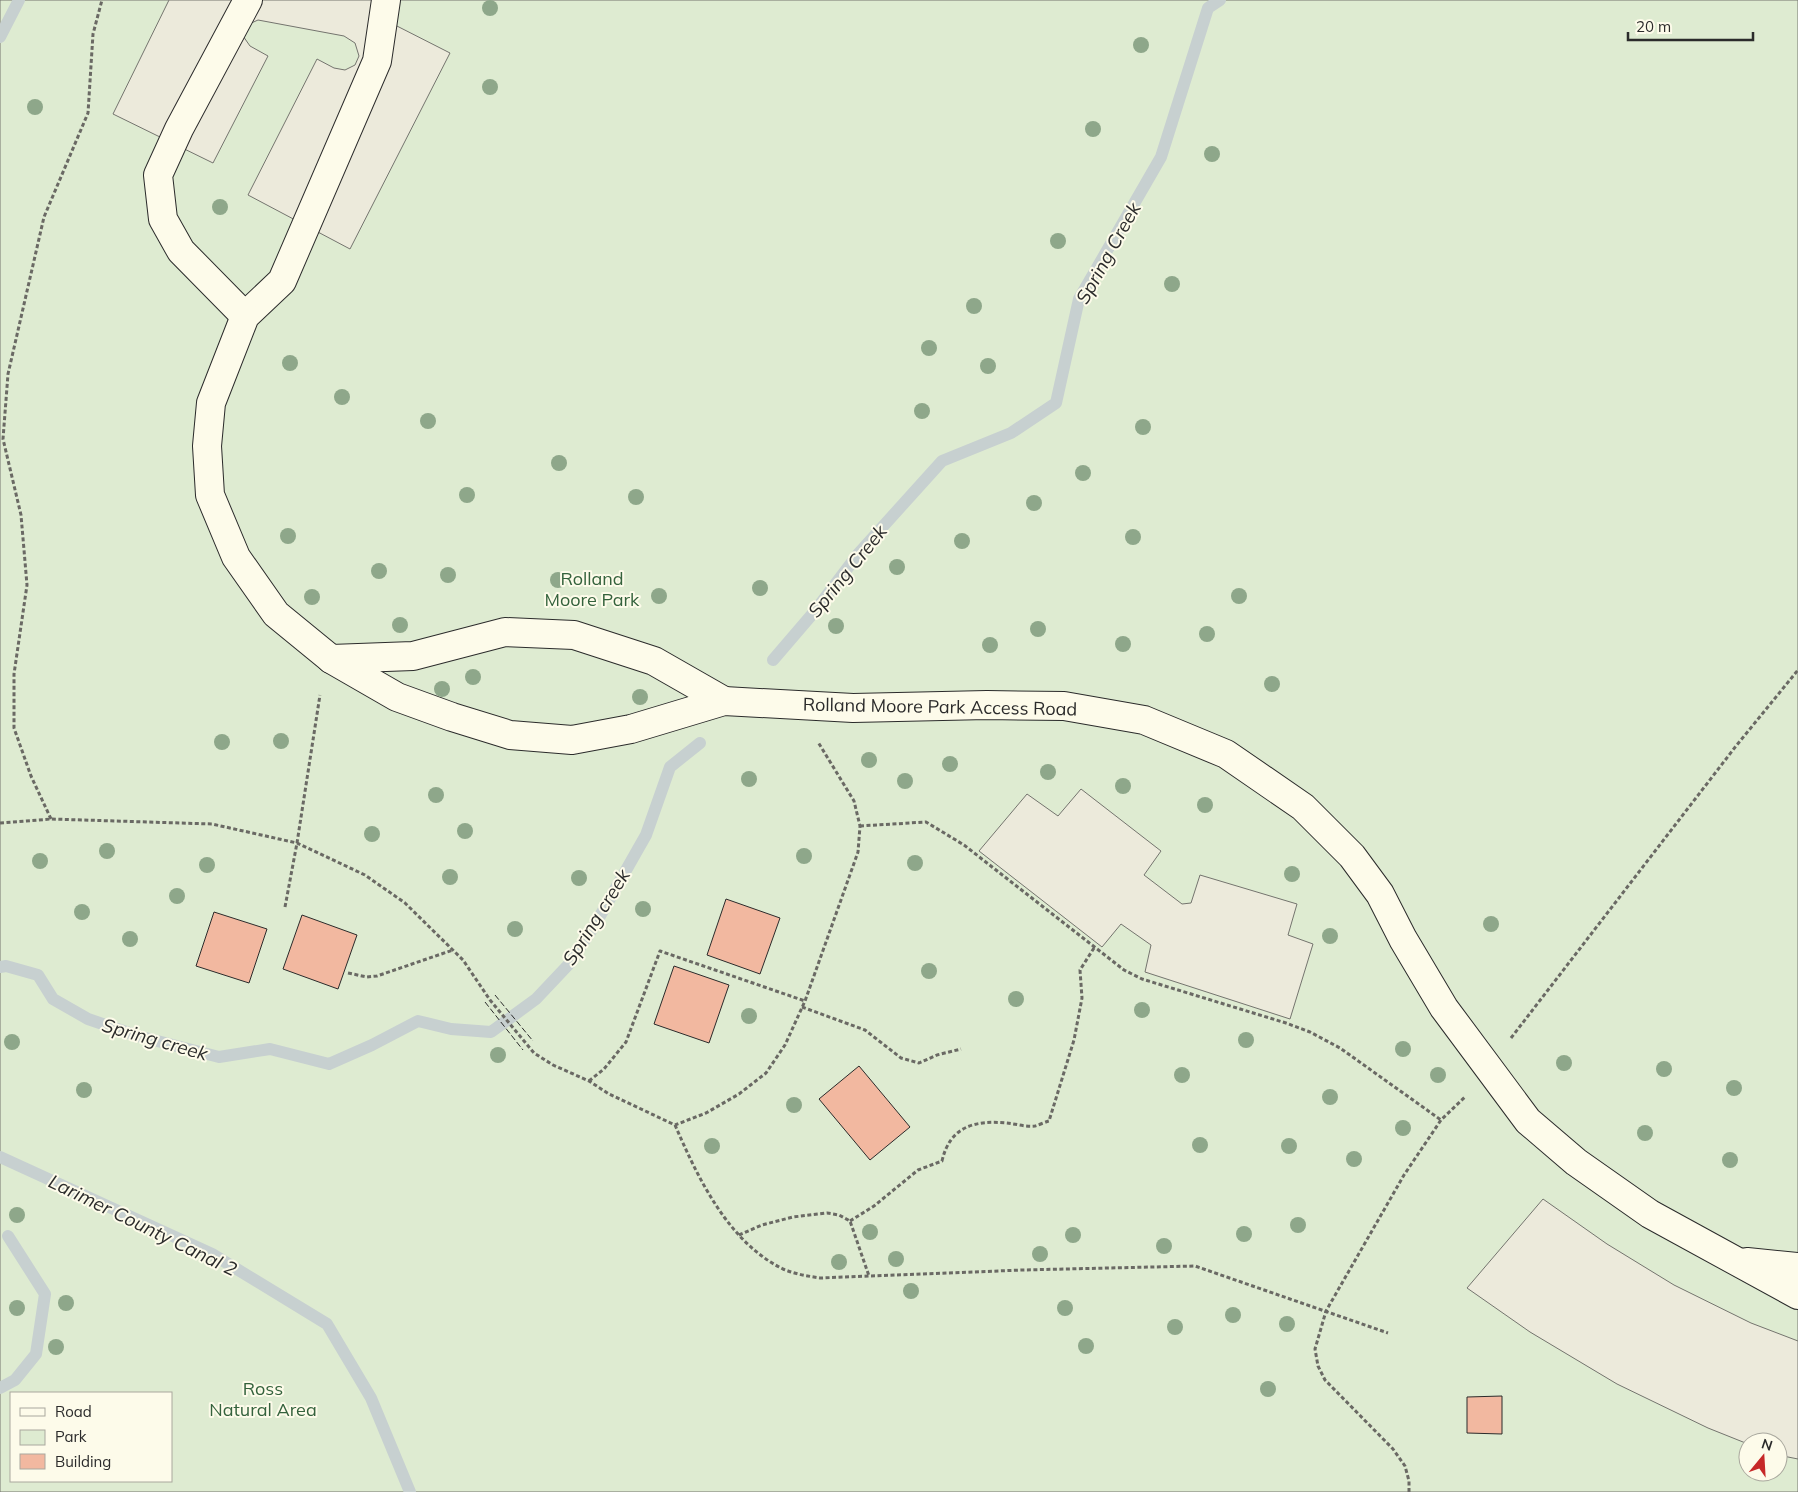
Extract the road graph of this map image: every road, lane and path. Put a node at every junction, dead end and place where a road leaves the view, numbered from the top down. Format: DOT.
graph roads {
  1 [pos="102,0"];
  2 [pos="248,0"];
  3 [pos="386,0"];
  4 [pos="245,316"];
  5 [pos="331,659"];
  6 [pos="1798,670"];
  7 [pos="724,701"];
  8 [pos="800,704"];
  9 [pos="51,819"];
  10 [pos="0,823"];
  11 [pos="860,826"];
  12 [pos="297,843"];
  13 [pos="286,907"];
  14 [pos="1094,948"];
  15 [pos="453,950"];
  16 [pos="348,973"];
  17 [pos="805,1001"];
  18 [pos="802,1007"];
  19 [pos="961,1049"];
  20 [pos="1489,1069"];
  21 [pos="589,1082"];
  22 [pos="675,1125"];
  23 [pos="850,1221"];
  24 [pos="739,1235"];
  25 [pos="1736,1261"];
  26 [pos="1798,1266"];
  27 [pos="869,1277"];
  28 [pos="1798,1295"];
  29 [pos="1326,1311"];
  30 [pos="1388,1333"];
  31 [pos="1409,1492"];
  1 -- 9 [label="path"];
  2 -- 4 [label="lane"];
  3 -- 4 [label="lane, Rolland Moore Park Access Road"];
  4 -- 5 [label="lane, Rolland Moore Park Access Road"];
  5 -- 7 [label="lane, Rolland Moore Park Access Road"];
  5 -- 7 [label="lane, Rolland Moore Park Access Road"];
  5 -- 12 [label="path"];
  6 -- 20 [label="path"];
  7 -- 8 [label="lane, Rolland Moore Park Access Road"];
  8 -- 11 [label="path"];
  8 -- 20 [label="lane, Rolland Moore Park Access Road"];
  9 -- 10 [label="path"];
  9 -- 12 [label="path"];
  11 -- 14 [label="path"];
  11 -- 17 [label="path"];
  12 -- 13 [label="path"];
  12 -- 15 [label="path"];
  14 -- 23 [label="path"];
  14 -- 29 [label="path"];
  15 -- 16 [label="path"];
  15 -- 21 [label="path"];
  17 -- 18 [label="path"];
  17 -- 21 [label="path"];
  18 -- 19 [label="path"];
  18 -- 22 [label="path"];
  20 -- 25 [label="lane, Rolland Moore Park Access Road"];
  21 -- 22 [label="path"];
  22 -- 24 [label="path"];
  23 -- 24 [label="path"];
  23 -- 27 [label="path"];
  24 -- 27 [label="path"];
  25 -- 26 [label="lane, Rolland Moore Park Access Road"];
  25 -- 28 [label="lane, Rolland Moore Park Access Road"];
  27 -- 29 [label="path"];
  29 -- 30 [label="path"];
  29 -- 31 [label="path"];
}
